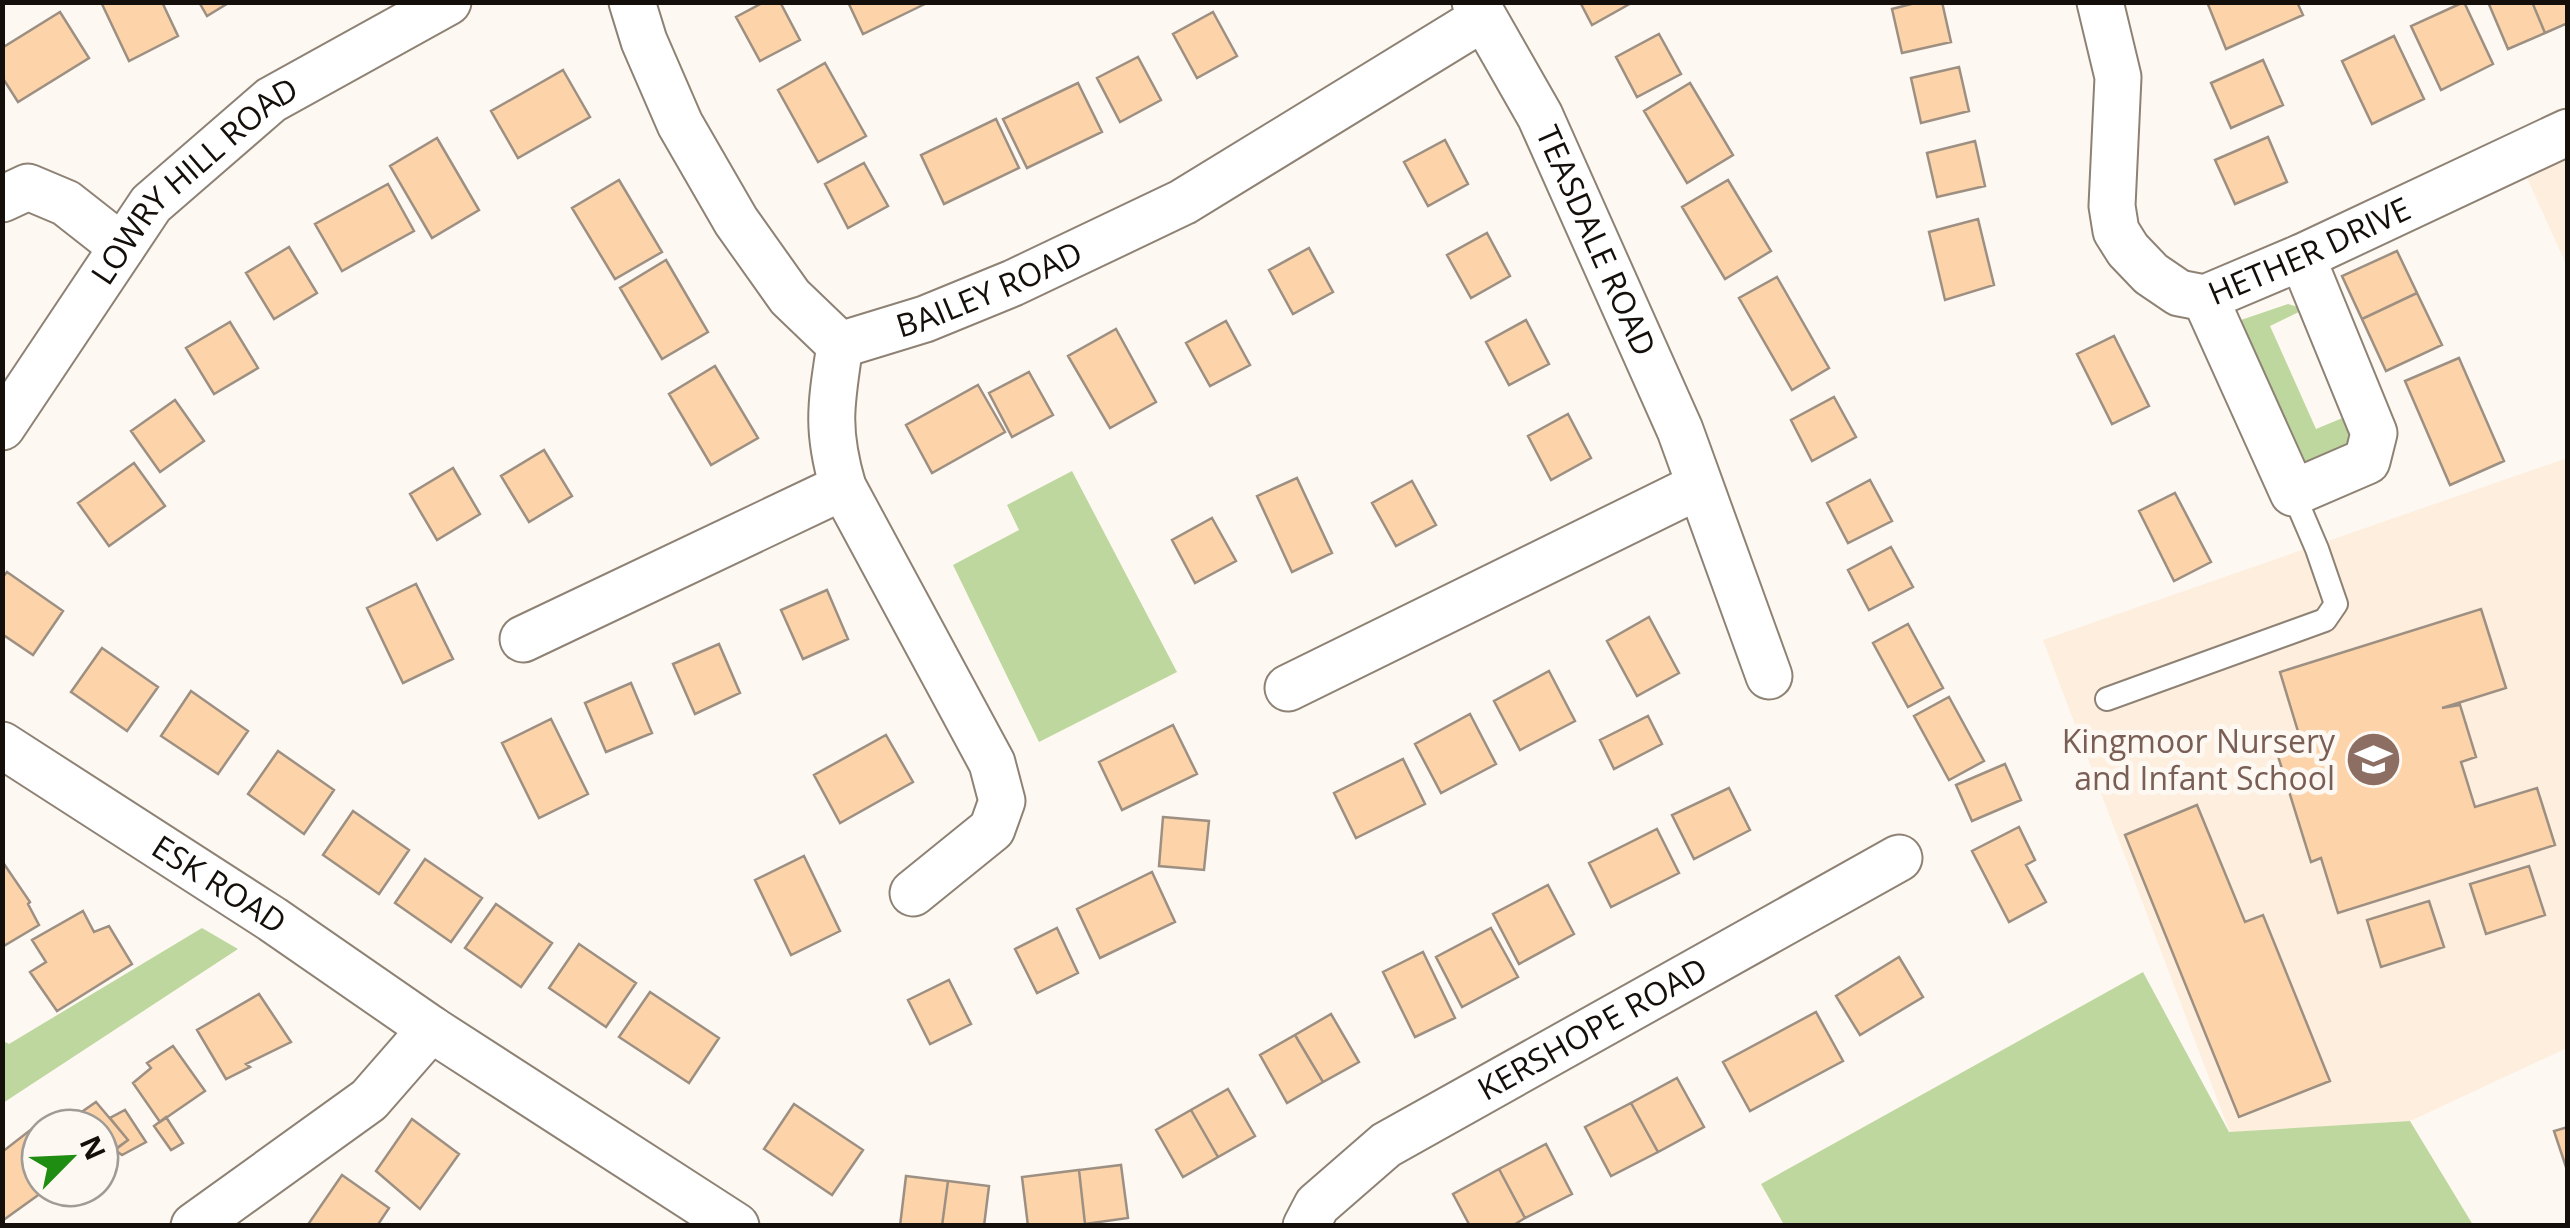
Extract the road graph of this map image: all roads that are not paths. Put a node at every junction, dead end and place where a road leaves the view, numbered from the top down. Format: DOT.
graph roads {
  1 [pos="448,2"];
  2 [pos="632,2"];
  3 [pos="2100,2"];
  4 [pos="1480,10"];
  5 [pos="2568,132"];
  6 [pos="2,198"];
  7 [pos="122,248"];
  8 [pos="2302,257"];
  9 [pos="2205,298"];
  10 [pos="840,344"];
  11 [pos="2,427"];
  12 [pos="1698,486"];
  13 [pos="843,488"];
  14 [pos="2293,493"];
  15 [pos="523,639"];
  16 [pos="1769,676"];
  17 [pos="1288,688"];
  18 [pos="2106,700"];
  19 [pos="2,745"];
  20 [pos="1899,858"];
  21 [pos="914,893"];
  22 [pos="431,1029"];
  23 [pos="194,1226"];
  24 [pos="736,1226"];
  25 [pos="1306,1226"];
  1 -- 7 [label="street, LOWRY HILL ROAD"];
  2 -- 10 [label="street"];
  3 -- 9 [label="street, HETHER DRIVE"];
  4 -- 10 [label="street, BAILEY ROAD"];
  4 -- 12 [label="street, TEASDALE ROAD"];
  5 -- 8 [label="street, HETHER DRIVE"];
  6 -- 7 [label="street"];
  7 -- 11 [label="street, LOWRY HILL ROAD"];
  8 -- 9 [label="street, HETHER DRIVE"];
  8 -- 14 [label="street"];
  9 -- 14 [label="street"];
  10 -- 13 [label="street"];
  12 -- 16 [label="street, TEASDALE ROAD"];
  12 -- 17 [label="street"];
  13 -- 15 [label="street"];
  13 -- 21 [label="street"];
  14 -- 18 [label="lane"];
  19 -- 22 [label="street, ESK ROAD"];
  20 -- 25 [label="street, KERSHOPE ROAD"];
  22 -- 23 [label="street"];
  22 -- 24 [label="street, ESK ROAD"];
}
